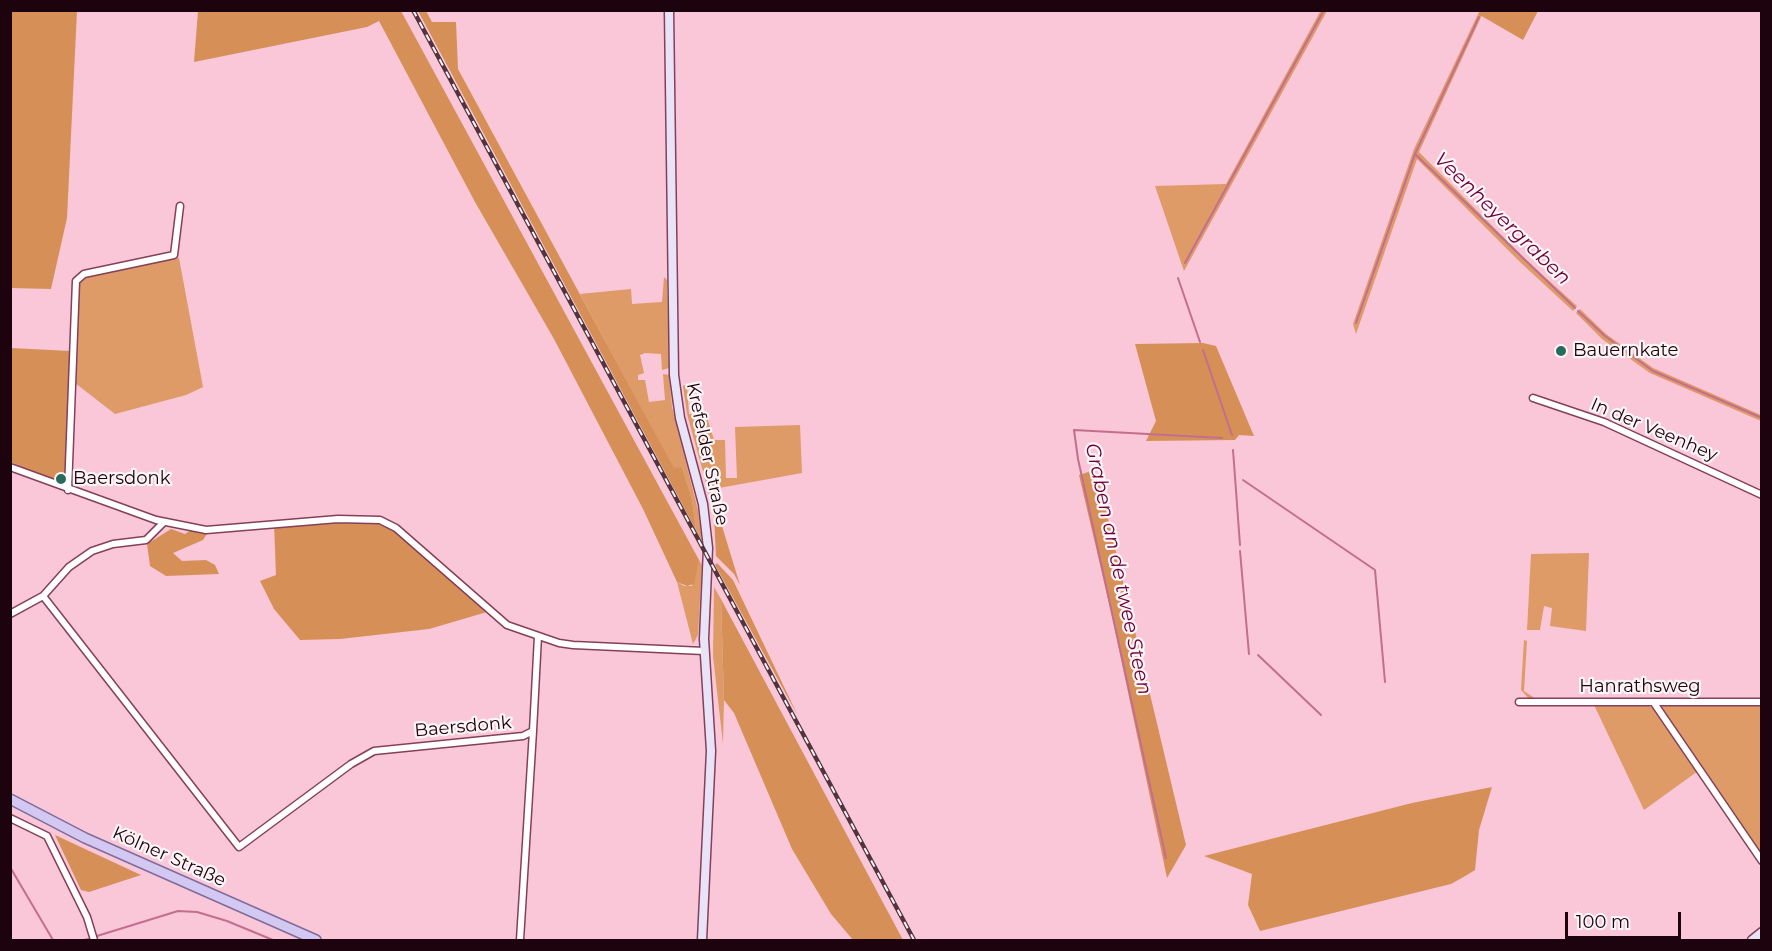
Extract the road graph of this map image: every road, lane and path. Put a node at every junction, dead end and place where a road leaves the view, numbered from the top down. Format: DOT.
graph roads {
  1 [pos="669,10"];
  2 [pos="180,206"];
  3 [pos="1533,398"];
  4 [pos="10,467"];
  5 [pos="68,490"];
  6 [pos="1761,495"];
  7 [pos="164,522"];
  8 [pos="43,596"];
  9 [pos="10,614"];
  10 [pos="538,636"];
  11 [pos="704,651"];
  12 [pos="1519,702"];
  13 [pos="1761,702"];
  14 [pos="1654,703"];
  15 [pos="534,731"];
  16 [pos="10,799"];
  17 [pos="10,818"];
  18 [pos="1761,861"];
  19 [pos="1761,932"];
  20 [pos="94,940"];
  21 [pos="316,940"];
  22 [pos="520,940"];
  23 [pos="702,940"];
  24 [pos="1752,940"];
  1 -- 11 [label="main road, Krefelder Straße"];
  2 -- 5 [label="street"];
  3 -- 6 [label="street, In der Veenhey"];
  4 -- 5 [label="street"];
  5 -- 7 [label="street"];
  7 -- 8 [label="street"];
  7 -- 10 [label="street"];
  8 -- 9 [label="street"];
  8 -- 15 [label="street, Baersdonk"];
  10 -- 11 [label="street"];
  10 -- 15 [label="street, Baersdonk"];
  11 -- 23 [label="main road, Krefelder Straße"];
  12 -- 14 [label="street, Hanrathsweg"];
  13 -- 14 [label="street, Hanrathsweg"];
  14 -- 18 [label="street"];
  15 -- 22 [label="street, Baersdonk"];
  16 -- 21 [label="main road, Kölner Straße"];
  17 -- 20 [label="street"];
  19 -- 24 [label="main road"];
}
